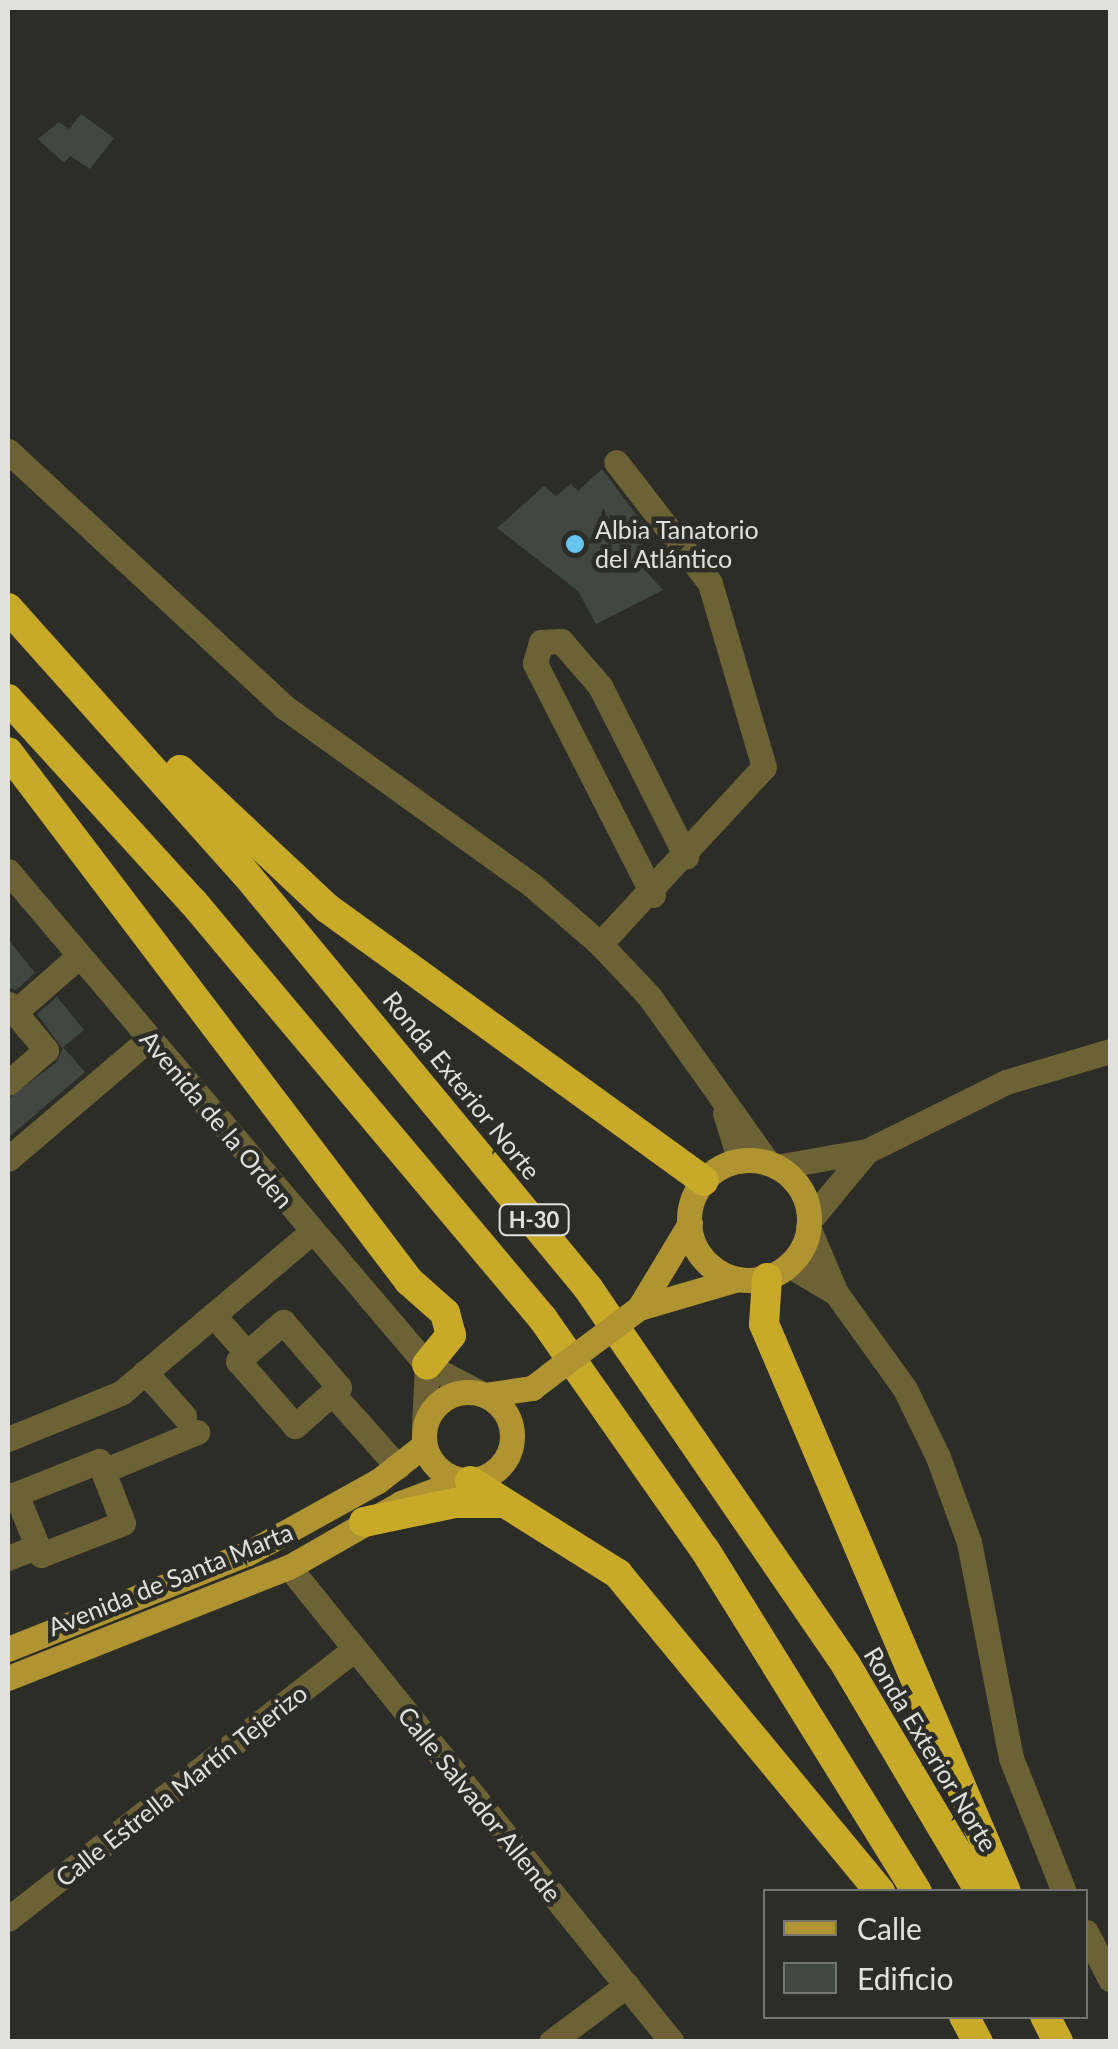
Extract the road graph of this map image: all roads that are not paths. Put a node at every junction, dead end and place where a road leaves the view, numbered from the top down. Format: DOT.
graph roads {
  1 [pos="8,451"];
  2 [pos="616,462"];
  3 [pos="8,606"];
  4 [pos="8,699"];
  5 [pos="8,752"];
  6 [pos="686,856"];
  7 [pos="12,884"];
  8 [pos="653,895"];
  9 [pos="600,944"];
  10 [pos="79,956"];
  11 [pos="11,1008"];
  12 [pos="149,1039"];
  13 [pos="1110,1051"];
  14 [pos="8,1084"];
  15 [pos="718,1094"];
  16 [pos="868,1151"];
  17 [pos="8,1159"];
  18 [pos="740,1161"];
  19 [pos="772,1166"];
  20 [pos="704,1181"];
  21 [pos="690,1223"];
  22 [pos="809,1224"];
  23 [pos="313,1231"];
  24 [pos="765,1274"];
  25 [pos="836,1293"];
  26 [pos="639,1308"];
  27 [pos="213,1315"];
  28 [pos="247,1353"];
  29 [pos="428,1365"];
  30 [pos="145,1372"];
  31 [pos="540,1382"];
  32 [pos="332,1394"];
  33 [pos="481,1394"];
  34 [pos="512,1427"];
  35 [pos="424,1436"];
  36 [pos="8,1439"];
  37 [pos="398,1467"];
  38 [pos="102,1471"];
  39 [pos="465,1481"];
  40 [pos="508,1503"];
  41 [pos="364,1522"];
  42 [pos="37,1546"];
  43 [pos="8,1558"];
  44 [pos="289,1567"];
  45 [pos="8,1650"];
  46 [pos="354,1650"];
  47 [pos="8,1678"];
  48 [pos="878,1889"];
  49 [pos="915,1889"];
  50 [pos="978,1889"];
  51 [pos="1005,1889"];
  52 [pos="1063,1889"];
  53 [pos="8,1919"];
  54 [pos="1096,1942"];
  55 [pos="1110,1979"];
  56 [pos="628,1985"];
  57 [pos="966,2019"];
  58 [pos="990,2019"];
  59 [pos="1046,2019"];
  60 [pos="1067,2019"];
  61 [pos="551,2042"];
  62 [pos="672,2042"];
  63 [pos="978,2042"];
  64 [pos="1002,2042"];
  65 [pos="1058,2042"];
  66 [pos="1078,2042"];
  1 -- 9 [label="street"];
  2 -- 6 [label="street"];
  3 -- 20 [label="highway"];
  3 -- 50 [label="highway, Ronda Exterior Norte / H-30"];
  4 -- 49 [label="highway, H-30"];
  5 -- 29 [label="highway"];
  6 -- 8 [label="street"];
  6 -- 8 [label="street"];
  7 -- 10 [label="street, Avenida de la Orden"];
  8 -- 9 [label="street"];
  9 -- 15 [label="street"];
  10 -- 11 [label="street"];
  10 -- 12 [label="street, Avenida de la Orden"];
  11 -- 14 [label="street"];
  12 -- 17 [label="street"];
  12 -- 23 [label="street, Avenida de la Orden"];
  13 -- 16 [label="street"];
  15 -- 18 [label="street"];
  15 -- 19 [label="street"];
  16 -- 19 [label="street"];
  16 -- 22 [label="street"];
  18 -- 19 [label="main road"];
  18 -- 20 [label="main road"];
  19 -- 22 [label="main road"];
  20 -- 21 [label="main road"];
  21 -- 24 [label="main road"];
  21 -- 26 [label="main road"];
  22 -- 24 [label="main road"];
  22 -- 25 [label="street"];
  23 -- 27 [label="street"];
  23 -- 29 [label="street, Avenida de la Orden"];
  24 -- 25 [label="street"];
  24 -- 26 [label="main road"];
  24 -- 51 [label="highway"];
  25 -- 52 [label="street"];
  26 -- 31 [label="main road, bridge"];
  27 -- 28 [label="street"];
  27 -- 30 [label="street"];
  28 -- 32 [label="street"];
  28 -- 32 [label="street"];
  29 -- 33 [label="street, Avenida de la Orden"];
  29 -- 35 [label="street"];
  30 -- 36 [label="street"];
  30 -- 38 [label="street"];
  31 -- 33 [label="main road"];
  31 -- 34 [label="main road"];
  32 -- 37 [label="street"];
  33 -- 34 [label="main road"];
  33 -- 35 [label="main road"];
  34 -- 39 [label="main road"];
  35 -- 37 [label="main road, Avenida de Santa Marta"];
  35 -- 39 [label="main road"];
  37 -- 45 [label="main road, Avenida de Santa Marta"];
  38 -- 42 [label="street"];
  38 -- 42 [label="street"];
  39 -- 40 [label="highway"];
  39 -- 41 [label="main road, Avenida de Santa Marta"];
  40 -- 41 [label="highway"];
  40 -- 48 [label="highway"];
  41 -- 44 [label="main road, Avenida de Santa Marta"];
  42 -- 43 [label="street"];
  44 -- 46 [label="street, Calle Salvador Allende"];
  44 -- 47 [label="main road, Avenida de Santa Marta"];
  46 -- 53 [label="street, Calle Estrella Martín Tejerizo"];
  46 -- 56 [label="street, Calle Salvador Allende"];
  54 -- 55 [label="street"];
  56 -- 61 [label="street"];
  56 -- 62 [label="street, Calle Salvador Allende"];
  57 -- 63 [label="highway"];
  58 -- 64 [label="highway"];
  59 -- 65 [label="highway"];
  60 -- 66 [label="highway"];
}
